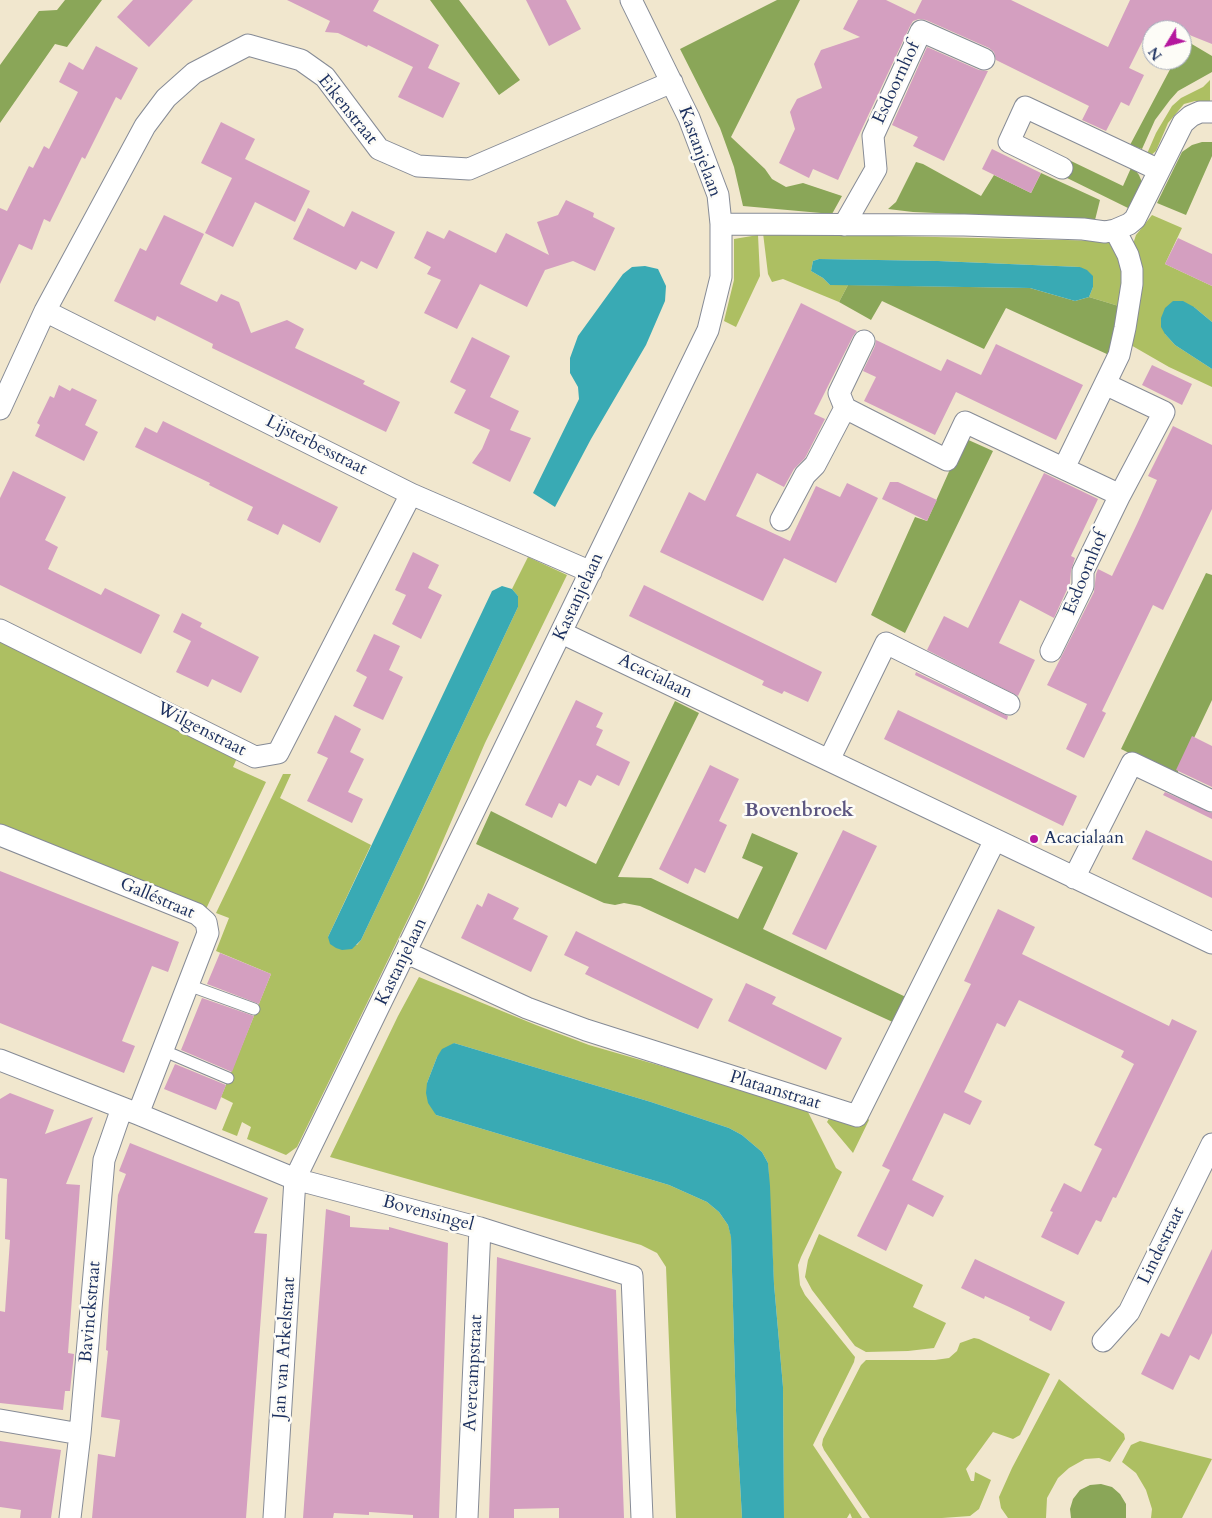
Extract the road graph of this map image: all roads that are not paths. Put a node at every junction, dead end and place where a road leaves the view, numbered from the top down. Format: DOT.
graph roads {
  1 [pos="631,0"];
  2 [pos="984,59"];
  3 [pos="672,82"];
  4 [pos="1212,112"];
  5 [pos="1062,168"];
  6 [pos="1159,170"];
  7 [pos="721,224"];
  8 [pos="844,224"];
  9 [pos="1115,230"];
  10 [pos="46,311"];
  11 [pos="864,341"];
  12 [pos="1105,384"];
  13 [pos="844,408"];
  14 [pos="0,409"];
  15 [pos="1064,468"];
  16 [pos="411,494"];
  17 [pos="1120,495"];
  18 [pos="781,520"];
  19 [pos="590,572"];
  20 [pos="0,630"];
  21 [pos="562,633"];
  22 [pos="1051,651"];
  23 [pos="1009,704"];
  24 [pos="828,760"];
  25 [pos="1212,801"];
  26 [pos="0,835"];
  27 [pos="995,840"];
  28 [pos="1074,878"];
  29 [pos="1212,943"];
  30 [pos="407,953"];
  31 [pos="188,985"];
  32 [pos="254,1009"];
  33 [pos="162,1050"];
  34 [pos="0,1060"];
  35 [pos="228,1078"];
  36 [pos="130,1111"];
  37 [pos="1212,1144"];
  38 [pos="296,1179"];
  39 [pos="480,1228"];
  40 [pos="1103,1341"];
  41 [pos="0,1420"];
  42 [pos="80,1434"];
  43 [pos="70,1518"];
  44 [pos="274,1518"];
  45 [pos="467,1518"];
  46 [pos="642,1518"];
  1 -- 3 [label="street, Kastanjelaan"];
  2 -- 8 [label="street, Esdoornhof"];
  3 -- 7 [label="street, Kastanjelaan"];
  3 -- 10 [label="street, Eikenstraat"];
  4 -- 6 [label="street"];
  5 -- 6 [label="street"];
  6 -- 9 [label="street"];
  7 -- 8 [label="street"];
  7 -- 19 [label="street, Kastanjelaan"];
  8 -- 9 [label="street"];
  9 -- 12 [label="street"];
  10 -- 14 [label="street, Eikenstraat"];
  10 -- 16 [label="street, Lijsterbesstraat"];
  11 -- 13 [label="street"];
  12 -- 15 [label="street"];
  12 -- 17 [label="street, Esdoornhof"];
  13 -- 15 [label="street"];
  13 -- 18 [label="street"];
  15 -- 17 [label="street"];
  16 -- 19 [label="street, Lijsterbesstraat"];
  16 -- 20 [label="street, Wilgenstraat"];
  17 -- 22 [label="street, Esdoornhof"];
  19 -- 21 [label="street, Kastanjelaan"];
  21 -- 24 [label="street, Acacialaan"];
  21 -- 30 [label="street, Kastanjelaan"];
  23 -- 24 [label="street"];
  24 -- 27 [label="street, Acacialaan"];
  25 -- 28 [label="street"];
  26 -- 31 [label="street, Galléstraat"];
  27 -- 28 [label="street, Acacialaan"];
  27 -- 30 [label="street, Plataanstraat"];
  28 -- 29 [label="street, Acacialaan"];
  30 -- 38 [label="street, Kastanjelaan"];
  31 -- 32 [label="lane"];
  31 -- 33 [label="street, Galléstraat"];
  33 -- 35 [label="lane"];
  33 -- 36 [label="street, Galléstraat"];
  34 -- 36 [label="street, Bovensingel"];
  36 -- 38 [label="street, Bovensingel"];
  36 -- 42 [label="street, Bavinckstraat"];
  37 -- 40 [label="street, Lindestraat"];
  38 -- 39 [label="street, Bovensingel"];
  38 -- 44 [label="street, Jan van Arkelstraat"];
  39 -- 45 [label="street, Avercampstraat"];
  39 -- 46 [label="street, Bovensingel"];
  41 -- 42 [label="street"];
  42 -- 43 [label="street, Bavinckstraat"];
}
